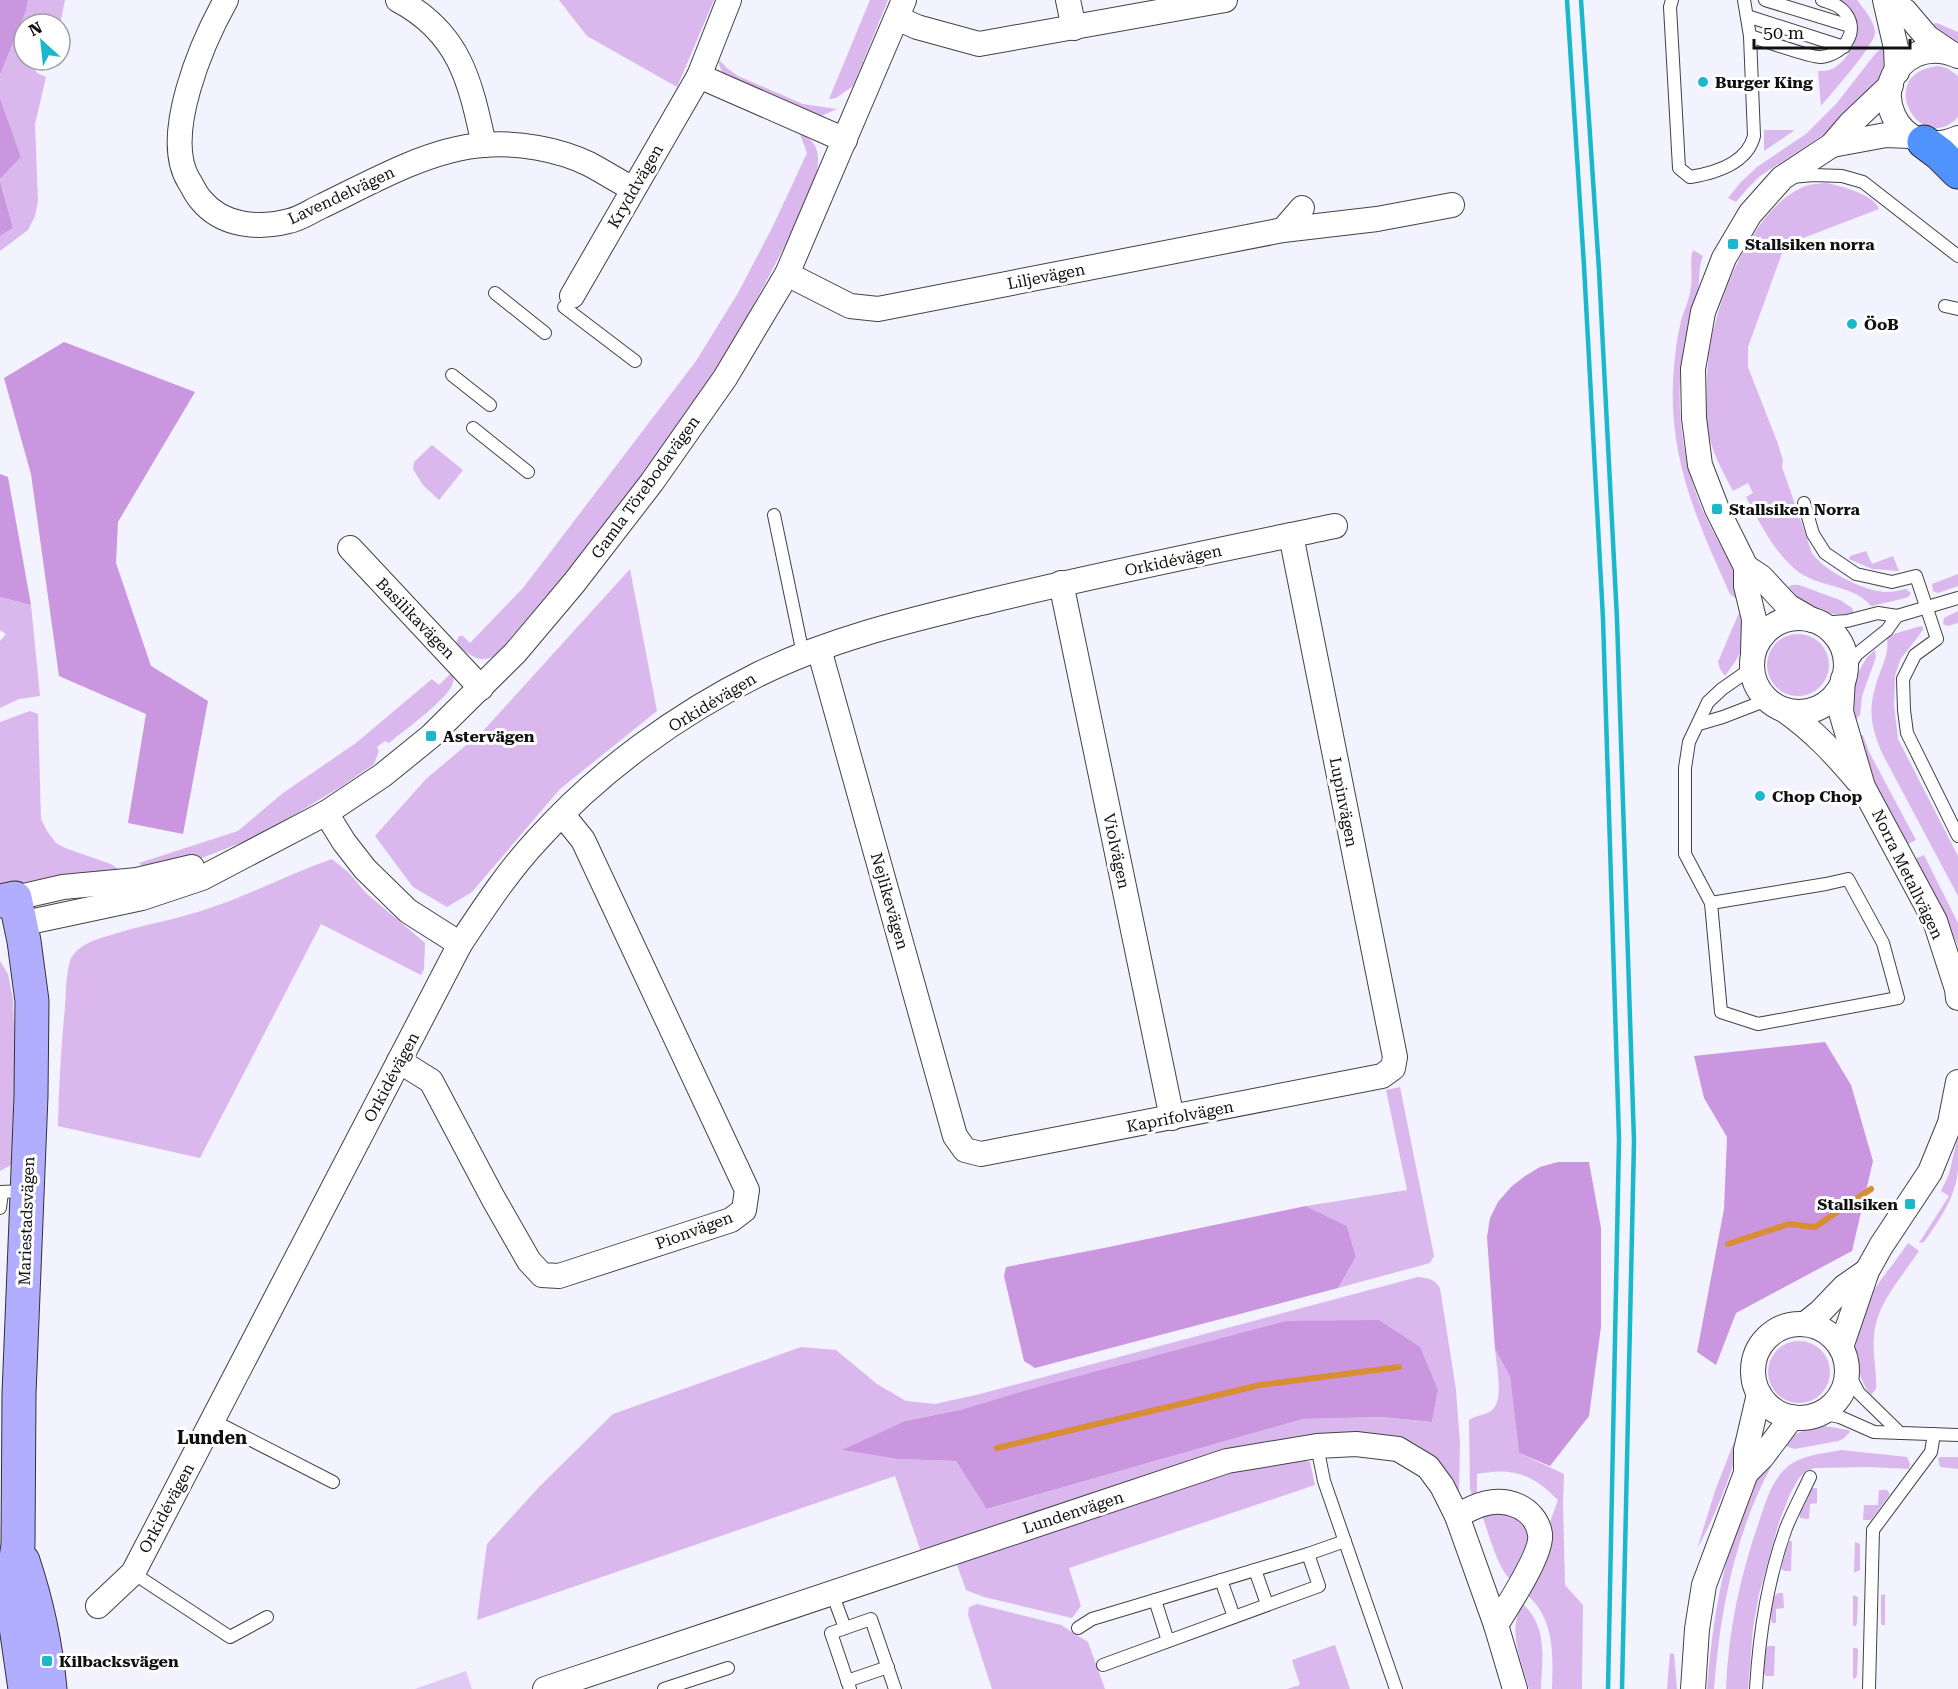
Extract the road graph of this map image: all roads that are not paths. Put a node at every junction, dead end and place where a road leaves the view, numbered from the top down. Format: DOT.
graph roads {
  1 [pos="226,0"];
  2 [pos="398,0"];
  3 [pos="729,0"];
  4 [pos="1068,0"];
  5 [pos="1225,0"];
  6 [pos="1672,0"];
  7 [pos="1744,0"];
  8 [pos="1764,0"];
  9 [pos="1822,0"];
  10 [pos="1885,0"];
  11 [pos="1890,0"];
  12 [pos="900,9"];
  13 [pos="1747,16"];
  14 [pos="1850,26"];
  15 [pos="1074,28"];
  16 [pos="1750,36"];
  17 [pos="1844,47"];
  18 [pos="1953,54"];
  19 [pos="699,76"];
  20 [pos="1894,78"];
  21 [pos="1958,138"];
  22 [pos="1917,139"];
  23 [pos="845,140"];
  24 [pos="484,145"];
  25 [pos="1832,145"];
  26 [pos="1958,172"];
  27 [pos="1782,178"];
  28 [pos="633,189"];
  29 [pos="1452,205"];
  30 [pos="1302,208"];
  31 [pos="1283,230"];
  32 [pos="1958,256"];
  33 [pos="787,274"];
  34 [pos="495,293"];
  35 [pos="568,302"];
  36 [pos="545,333"];
  37 [pos="635,361"];
  38 [pos="452,375"];
  39 [pos="490,405"];
  40 [pos="472,428"];
  41 [pos="528,471"];
  42 [pos="1804,503"];
  43 [pos="774,515"];
  44 [pos="1335,526"];
  45 [pos="1291,535"];
  46 [pos="350,548"];
  47 [pos="1746,567"];
  48 [pos="1061,583"];
  49 [pos="1958,598"];
  50 [pos="1926,609"];
  51 [pos="1897,616"];
  52 [pos="1816,621"];
  53 [pos="811,651"];
  54 [pos="1753,660"];
  55 [pos="1844,675"];
  56 [pos="481,688"];
  57 [pos="1775,705"];
  58 [pos="1699,724"];
  59 [pos="1863,787"];
  60 [pos="326,813"];
  61 [pos="562,814"];
  62 [pos="1958,836"];
  63 [pos="1711,903"];
  64 [pos="9,913"];
  65 [pos="460,944"];
  66 [pos="1958,998"];
  67 [pos="399,1061"];
  68 [pos="1392,1068"];
  69 [pos="1958,1082"];
  70 [pos="1172,1118"];
  71 [pos="965,1150"];
  72 [pos="7,1196"];
  73 [pos="1867,1271"];
  74 [pos="1805,1324"];
  75 [pos="1841,1347"];
  76 [pos="1847,1371"];
  77 [pos="1759,1394"];
  78 [pos="1820,1413"];
  79 [pos="1792,1417"];
  80 [pos="212,1420"];
  81 [pos="1900,1433"];
  82 [pos="1934,1434"];
  83 [pos="1958,1435"];
  84 [pos="1317,1446"];
  85 [pos="1746,1473"];
  86 [pos="1810,1478"];
  87 [pos="333,1482"];
  88 [pos="1457,1516"];
  89 [pos="1345,1541"];
  90 [pos="18,1545"];
  91 [pos="1308,1554"];
  92 [pos="1255,1570"];
  93 [pos="132,1573"];
  94 [pos="1221,1580"];
  95 [pos="832,1593"];
  96 [pos="1155,1600"];
  97 [pos="1267,1604"];
  98 [pos="98,1606"];
  99 [pos="267,1617"];
  100 [pos="1234,1617"];
  101 [pos="1496,1625"];
  102 [pos="844,1628"];
  103 [pos="1078,1628"];
  104 [pos="1168,1641"];
  105 [pos="1103,1665"];
  106 [pos="888,1667"];
  107 [pos="728,1668"];
  108 [pos="849,1685"];
  109 [pos="25,1689"];
  110 [pos="50,1689"];
  111 [pos="545,1689"];
  112 [pos="664,1689"];
  113 [pos="895,1689"];
  114 [pos="1396,1689"];
  115 [pos="1515,1689"];
  116 [pos="1693,1689"];
  117 [pos="1756,1689"];
  118 [pos="1869,1689"];
  1 -- 24 [label="street, Lavendelvägen"];
  2 -- 24 [label="street"];
  3 -- 19 [label="street, Kryddvägen"];
  4 -- 15 [label="street"];
  5 -- 15 [label="street"];
  6 -- 16 [label="lane"];
  7 -- 13 [label="lane"];
  8 -- 14 [label="lane"];
  9 -- 14 [label="lane"];
  10 -- 20 [label="street"];
  11 -- 18 [label="street"];
  12 -- 15 [label="street"];
  12 -- 23 [label="street, Gamla Törebodavägen"];
  13 -- 16 [label="lane"];
  13 -- 17 [label="lane"];
  14 -- 17 [label="lane"];
  16 -- 17 [label="lane"];
  18 -- 20 [label="street"];
  19 -- 23 [label="street"];
  19 -- 28 [label="street, Kryddvägen"];
  20 -- 22 [label="street"];
  20 -- 25 [label="street"];
  21 -- 22 [label="street"];
  22 -- 25 [label="street"];
  22 -- 26 [label="highway"];
  23 -- 33 [label="street, Gamla Törebodavägen"];
  24 -- 28 [label="street, Lavendelvägen"];
  25 -- 27 [label="street"];
  27 -- 32 [label="lane"];
  27 -- 47 [label="street"];
  28 -- 35 [label="street, Kryddvägen"];
  29 -- 31 [label="street, Liljevägen"];
  30 -- 31 [label="street"];
  31 -- 33 [label="street, Liljevägen"];
  33 -- 56 [label="street, Gamla Törebodavägen"];
  34 -- 36 [label="lane"];
  35 -- 37 [label="lane"];
  38 -- 39 [label="lane"];
  40 -- 41 [label="lane"];
  42 -- 50 [label="lane"];
  43 -- 53 [label="lane"];
  44 -- 45 [label="street, Orkidévägen"];
  45 -- 48 [label="street, Orkidévägen"];
  45 -- 68 [label="street, Lupinvägen"];
  46 -- 56 [label="street, Basilikavägen"];
  47 -- 52 [label="street"];
  47 -- 54 [label="street"];
  48 -- 53 [label="street, Orkidévägen"];
  48 -- 70 [label="street, Violvägen"];
  49 -- 50 [label="lane"];
  50 -- 51 [label="lane"];
  50 -- 62 [label="lane"];
  51 -- 52 [label="lane"];
  51 -- 55 [label="lane"];
  52 -- 54 [label="street"];
  52 -- 55 [label="street"];
  53 -- 61 [label="street, Orkidévägen"];
  53 -- 71 [label="street, Nejlikevägen"];
  54 -- 57 [label="street"];
  54 -- 58 [label="lane"];
  55 -- 57 [label="street"];
  55 -- 59 [label="street, Norra Metallvägen"];
  56 -- 60 [label="street, Gamla Törebodavägen"];
  57 -- 58 [label="lane"];
  57 -- 59 [label="street, Norra Metallvägen"];
  58 -- 63 [label="lane"];
  59 -- 66 [label="street, Norra Metallvägen"];
  60 -- 64 [label="street, Gamla Törebodavägen"];
  60 -- 65 [label="street"];
  61 -- 65 [label="street, Orkidévägen"];
  61 -- 67 [label="street, Pionvägen"];
  63 -- 63 [label="lane"];
  64 -- 72 [label="street, Mariestadsvägen"];
  65 -- 67 [label="street, Orkidévägen"];
  67 -- 80 [label="street, Orkidévägen"];
  68 -- 70 [label="street, Kaprifolvägen"];
  69 -- 73 [label="street"];
  70 -- 71 [label="street, Kaprifolvägen"];
  72 -- 90 [label="street, Mariestadsvägen"];
  73 -- 74 [label="street"];
  73 -- 75 [label="street"];
  74 -- 75 [label="street"];
  74 -- 77 [label="street"];
  75 -- 76 [label="street"];
  76 -- 78 [label="street"];
  76 -- 81 [label="lane"];
  77 -- 79 [label="street"];
  77 -- 85 [label="street"];
  78 -- 79 [label="street"];
  78 -- 81 [label="lane"];
  79 -- 85 [label="street"];
  80 -- 87 [label="lane"];
  80 -- 93 [label="street, Orkidévägen"];
  81 -- 82 [label="lane"];
  82 -- 83 [label="lane"];
  82 -- 118 [label="lane"];
  84 -- 88 [label="street, Lundenvägen"];
  84 -- 89 [label="lane"];
  84 -- 95 [label="street, Lundenvägen"];
  85 -- 116 [label="street"];
  86 -- 117 [label="lane"];
  88 -- 101 [label="street, Lundenvägen"];
  88 -- 101 [label="street"];
  89 -- 91 [label="lane"];
  89 -- 114 [label="lane"];
  90 -- 109 [label="street, Mariestadsvägen"];
  90 -- 110 [label="street, Mariestadsvägen"];
  91 -- 92 [label="lane"];
  91 -- 97 [label="lane"];
  92 -- 94 [label="lane"];
  92 -- 97 [label="lane"];
  93 -- 98 [label="street, Orkidévägen"];
  93 -- 99 [label="lane"];
  94 -- 96 [label="lane"];
  94 -- 100 [label="lane"];
  95 -- 102 [label="lane"];
  95 -- 111 [label="street, Lundenvägen"];
  96 -- 103 [label="lane"];
  96 -- 104 [label="lane"];
  97 -- 100 [label="lane"];
  100 -- 104 [label="lane"];
  101 -- 115 [label="street, Lundenvägen"];
  102 -- 106 [label="lane"];
  102 -- 108 [label="lane"];
  104 -- 105 [label="lane"];
  106 -- 108 [label="lane"];
  106 -- 113 [label="lane"];
  107 -- 112 [label="lane"];
}
